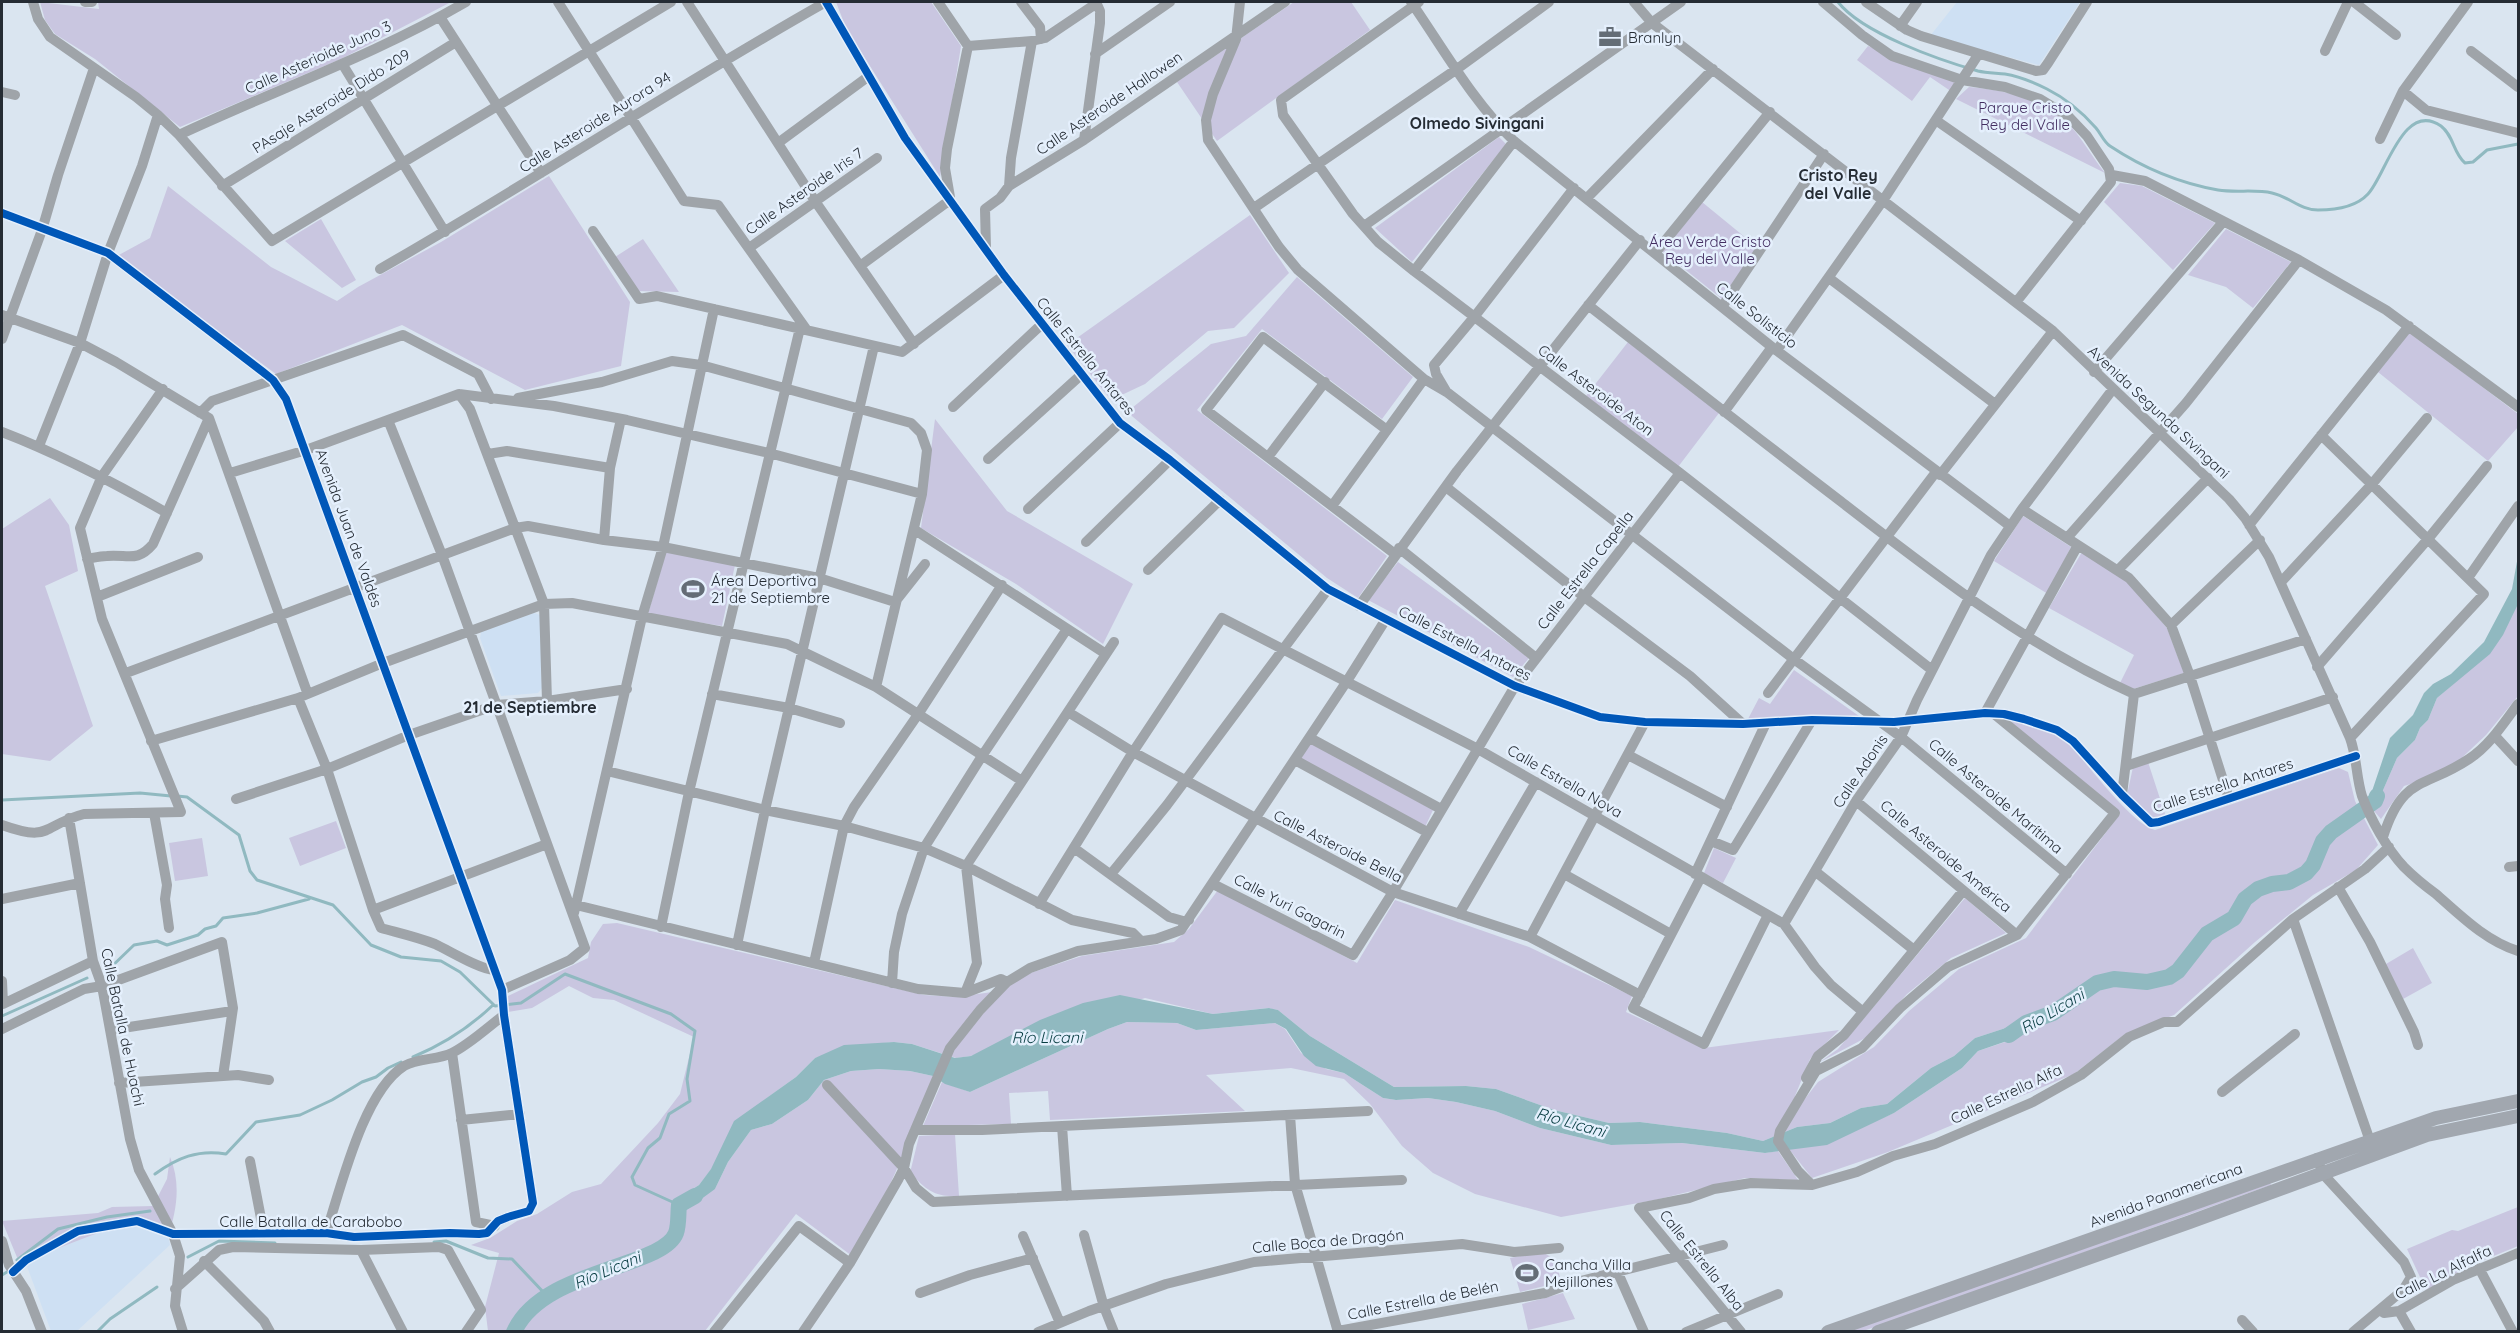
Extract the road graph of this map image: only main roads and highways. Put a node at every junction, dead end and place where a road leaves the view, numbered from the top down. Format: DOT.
graph roads {
  1 [pos="2518,1101"];
  2 [pos="2518,1116"];
  3 [pos="1828,1332"];
  4 [pos="1878,1332"];
  1 -- 3 [label="main road, Avenida Panamericana"];
  2 -- 4 [label="main road"];
}
